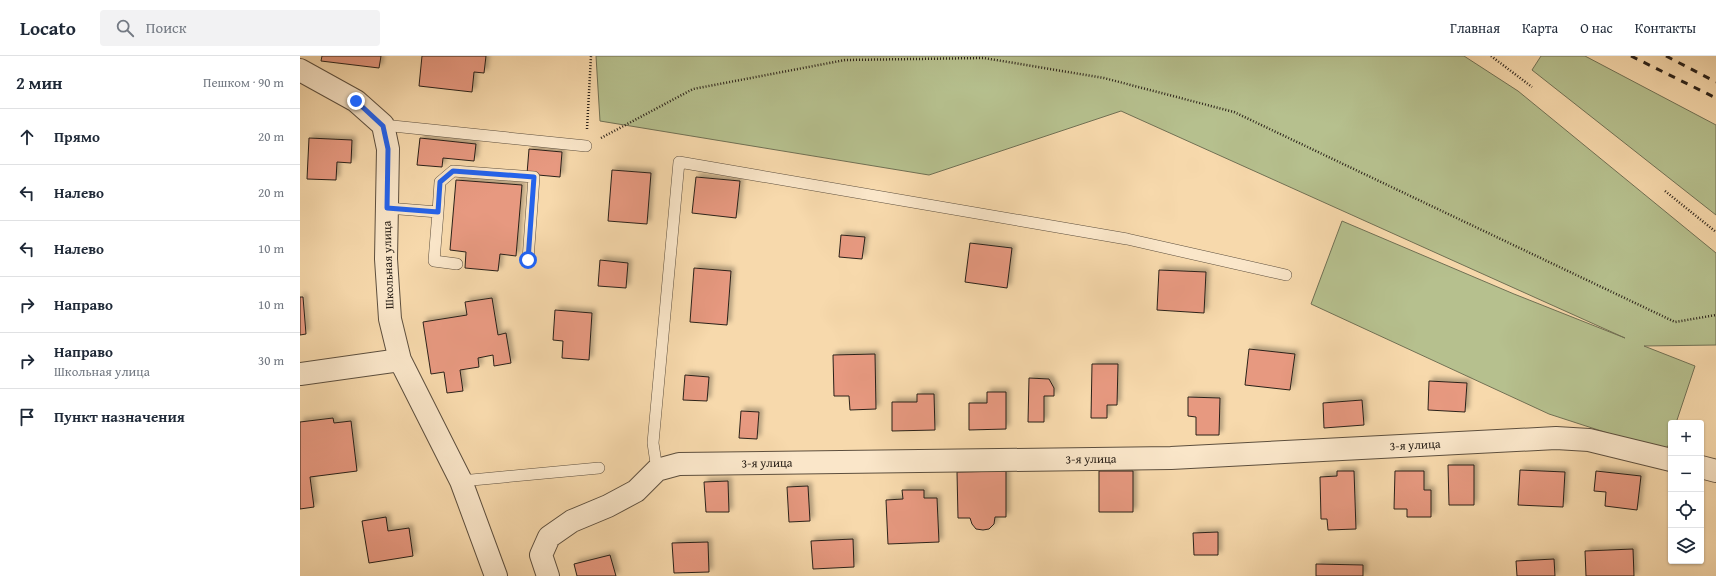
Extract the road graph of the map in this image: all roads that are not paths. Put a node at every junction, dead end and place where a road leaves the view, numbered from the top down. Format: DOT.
graph roads {
  1 [pos="300,70"];
  2 [pos="383,126"];
  3 [pos="586,146"];
  4 [pos="387,208"];
  5 [pos="438,212"];
  6 [pos="528,260"];
  7 [pos="457,264"];
  8 [pos="1286,275"];
  9 [pos="400,360"];
  10 [pos="300,374"];
  11 [pos="1668,459"];
  12 [pos="599,468"];
  13 [pos="1704,468"];
  14 [pos="656,470"];
  15 [pos="1716,471"];
  16 [pos="462,481"];
  17 [pos="496,576"];
  18 [pos="548,576"];
  1 -- 2 [label="street"];
  2 -- 3 [label="lane"];
  2 -- 4 [label="street, Школьная улица"];
  4 -- 5 [label="lane"];
  4 -- 9 [label="street, Школьная улица"];
  5 -- 6 [label="lane"];
  5 -- 7 [label="lane"];
  8 -- 14 [label="lane"];
  9 -- 10 [label="street"];
  9 -- 16 [label="street, Школьная улица"];
  11 -- 14 [label="street, 3-я улица"];
  12 -- 16 [label="lane"];
  13 -- 15 [label="street"];
  14 -- 18 [label="street"];
  16 -- 17 [label="street, Школьная улица"];
}
